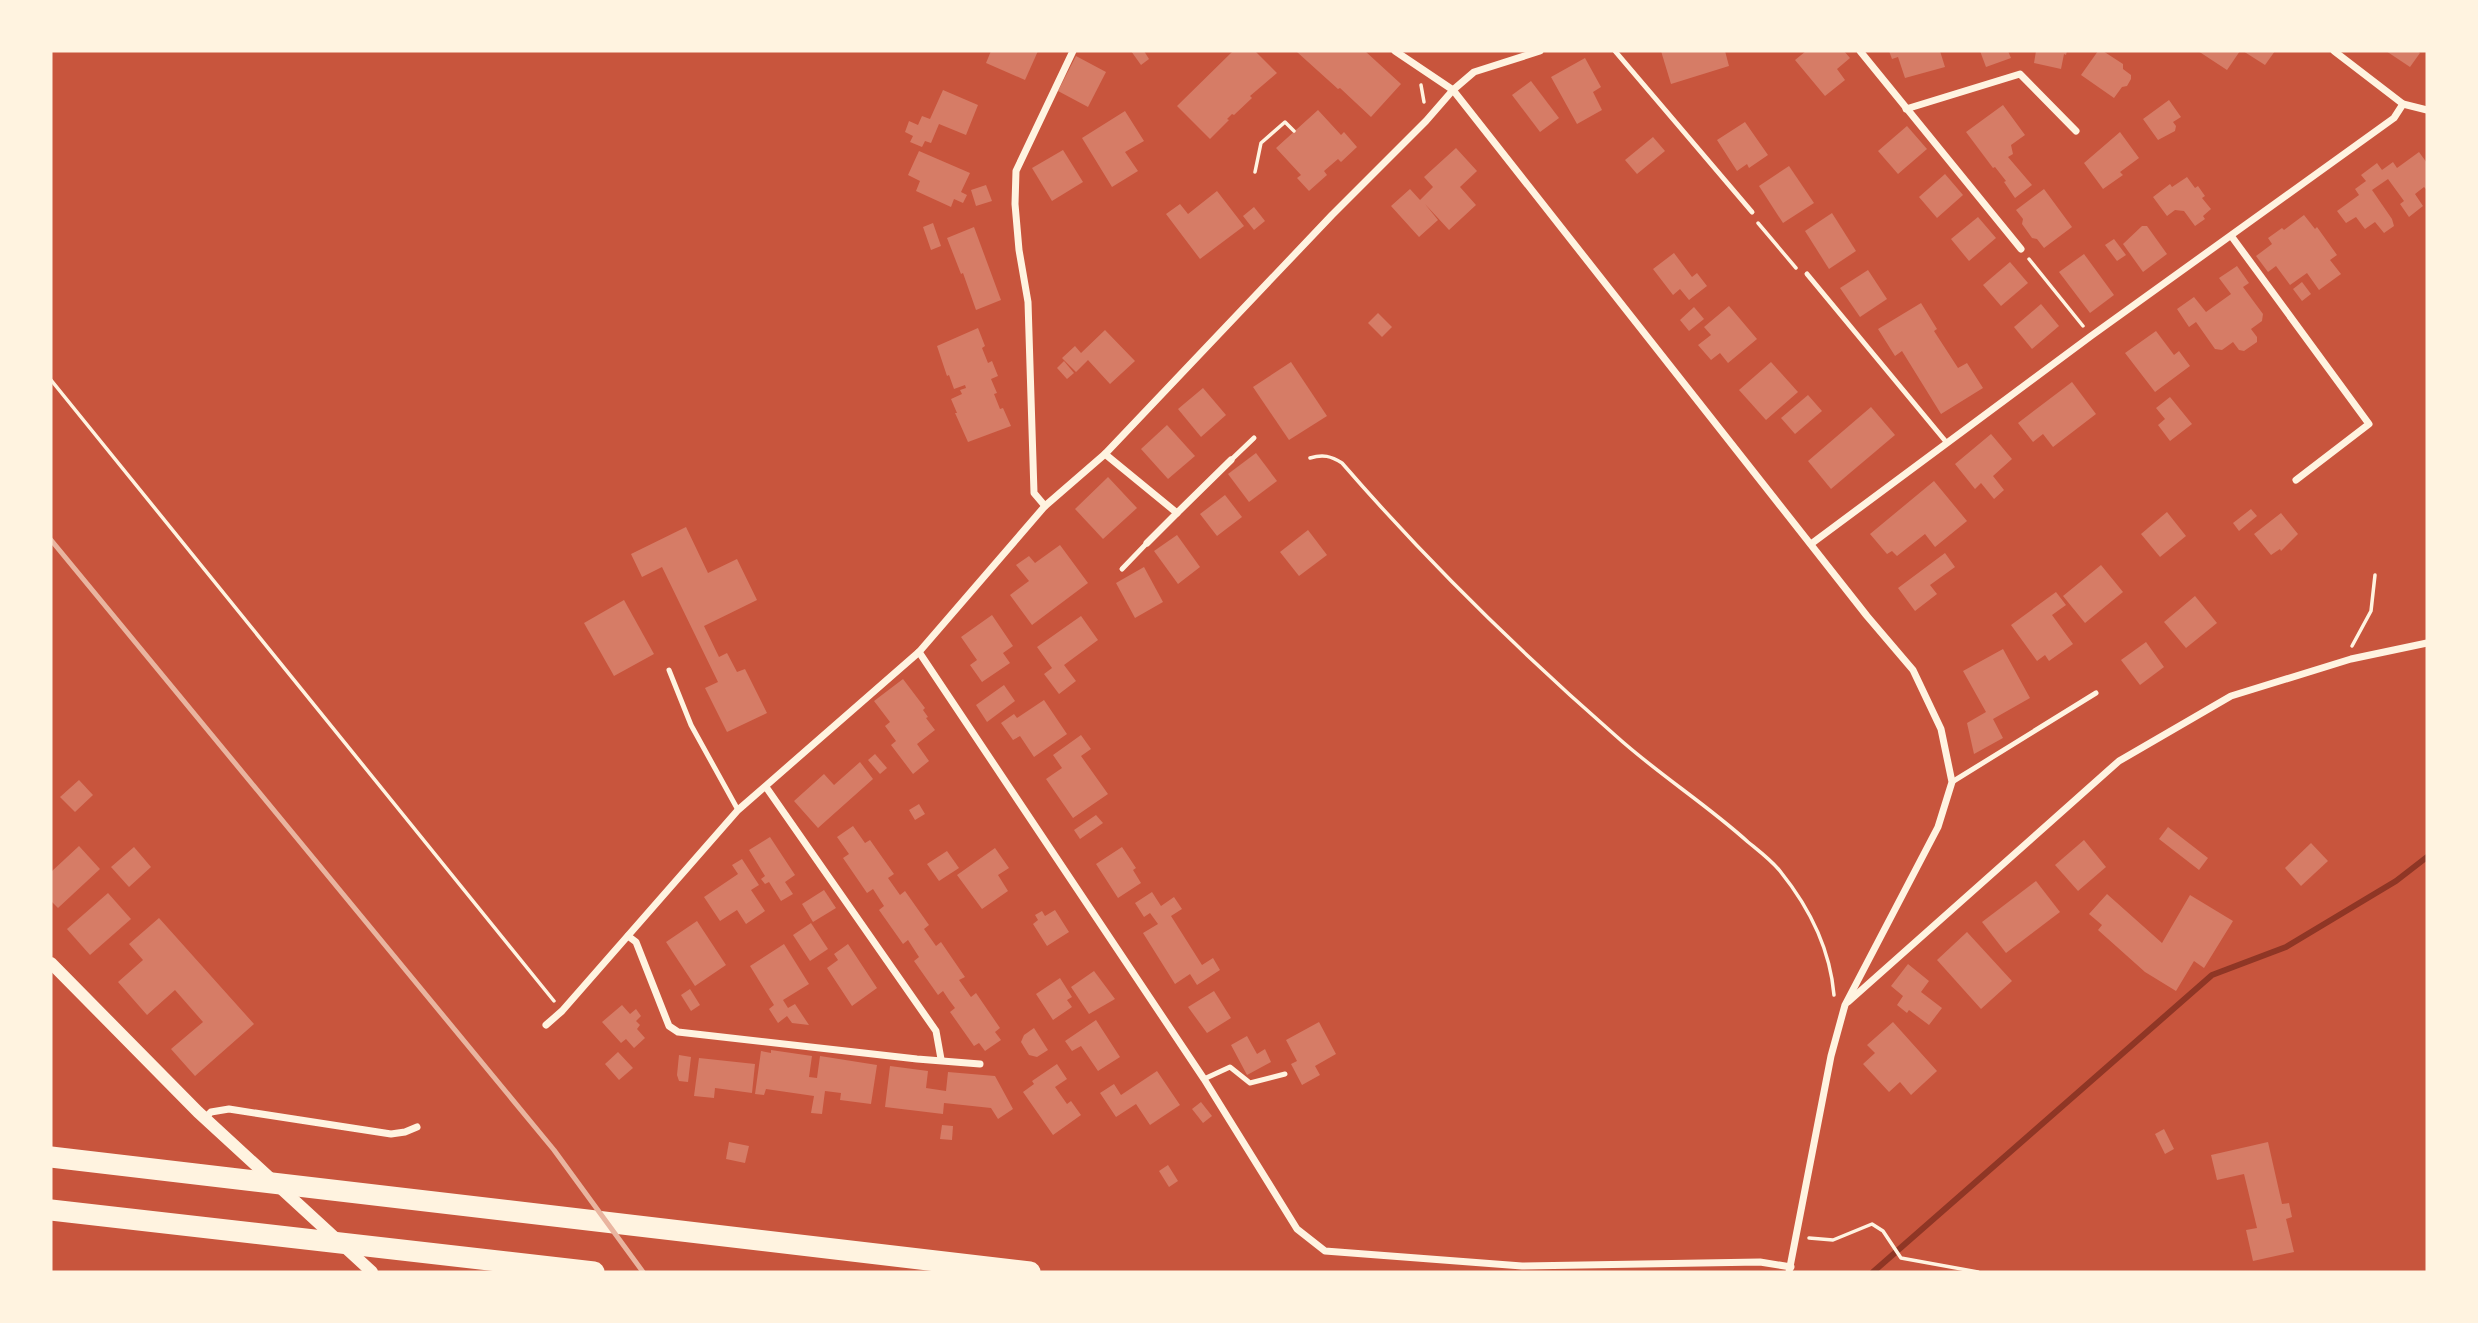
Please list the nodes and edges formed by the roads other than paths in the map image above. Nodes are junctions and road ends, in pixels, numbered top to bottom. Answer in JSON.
{"nodes":[{"id":1,"x":1073,"y":51,"type":"edge"},
{"id":2,"x":1395,"y":51,"type":"edge"},
{"id":3,"x":1540,"y":51,"type":"edge"},
{"id":4,"x":1615,"y":51,"type":"edge"},
{"id":5,"x":1860,"y":51,"type":"edge"},
{"id":6,"x":2334,"y":51,"type":"edge"},
{"id":7,"x":1453,"y":90,"type":"junction"},
{"id":8,"x":2403,"y":104,"type":"junction"},
{"id":9,"x":1906,"y":109,"type":"junction"},
{"id":10,"x":2427,"y":110,"type":"edge"},
{"id":11,"x":2076,"y":131,"type":"dead end"},
{"id":12,"x":1752,"y":212,"type":"road end"},
{"id":13,"x":2232,"y":237,"type":"junction"},
{"id":14,"x":2021,"y":249,"type":"road end"},
{"id":15,"x":1807,"y":274,"type":"road end"},
{"id":16,"x":1254,"y":439,"type":"dead end"},
{"id":17,"x":1947,"y":443,"type":"junction"},
{"id":18,"x":1105,"y":454,"type":"junction"},
{"id":19,"x":1231,"y":460,"type":"joint"},
{"id":20,"x":2297,"y":480,"type":"dead end"},
{"id":21,"x":1045,"y":506,"type":"junction"},
{"id":22,"x":1177,"y":513,"type":"junction"},
{"id":23,"x":1147,"y":543,"type":"joint"},
{"id":24,"x":1811,"y":544,"type":"junction"},
{"id":25,"x":1122,"y":569,"type":"dead end"},
{"id":26,"x":2427,"y":643,"type":"edge"},
{"id":27,"x":919,"y":652,"type":"junction"},
{"id":28,"x":669,"y":670,"type":"dead end"},
{"id":29,"x":2096,"y":693,"type":"dead end"},
{"id":30,"x":1952,"y":782,"type":"junction"},
{"id":31,"x":766,"y":788,"type":"junction"},
{"id":32,"x":738,"y":810,"type":"junction"},
{"id":33,"x":628,"y":936,"type":"junction"},
{"id":34,"x":51,"y":963,"type":"edge"},
{"id":35,"x":1845,"y":1005,"type":"junction"},
{"id":36,"x":546,"y":1025,"type":"dead end"},
{"id":37,"x":941,"y":1059,"type":"junction"},
{"id":38,"x":980,"y":1063,"type":"dead end"},
{"id":39,"x":1285,"y":1074,"type":"dead end"},
{"id":40,"x":1204,"y":1079,"type":"junction"},
{"id":41,"x":205,"y":1118,"type":"junction"},
{"id":42,"x":417,"y":1127,"type":"dead end"},
{"id":43,"x":51,"y":1157,"type":"edge"},
{"id":44,"x":51,"y":1210,"type":"edge"},
{"id":45,"x":1790,"y":1270,"type":"edge"},
{"id":46,"x":372,"y":1272,"type":"edge"},
{"id":47,"x":594,"y":1272,"type":"edge"},
{"id":48,"x":1030,"y":1272,"type":"edge"}],
"edges":[{"from":1,"to":21,"type":"street"},
{"from":2,"to":7,"type":"street"},
{"from":3,"to":7,"type":"street"},
{"from":4,"to":12,"type":"lane"},
{"from":5,"to":9,"type":"street"},
{"from":6,"to":8,"type":"street"},
{"from":7,"to":18,"type":"street"},
{"from":7,"to":24,"type":"street"},
{"from":8,"to":10,"type":"street"},
{"from":8,"to":13,"type":"street"},
{"from":9,"to":11,"type":"street"},
{"from":9,"to":14,"type":"street"},
{"from":13,"to":17,"type":"street"},
{"from":13,"to":20,"type":"street"},
{"from":15,"to":17,"type":"lane"},
{"from":16,"to":19,"type":"lane"},
{"from":17,"to":24,"type":"street"},
{"from":18,"to":21,"type":"street"},
{"from":18,"to":22,"type":"street"},
{"from":19,"to":22,"type":"street"},
{"from":21,"to":27,"type":"street"},
{"from":22,"to":23,"type":"street"},
{"from":23,"to":25,"type":"lane"},
{"from":24,"to":30,"type":"street"},
{"from":26,"to":35,"type":"street"},
{"from":27,"to":31,"type":"street"},
{"from":27,"to":40,"type":"street"},
{"from":28,"to":32,"type":"lane"},
{"from":29,"to":30,"type":"lane"},
{"from":30,"to":35,"type":"street"},
{"from":31,"to":32,"type":"street"},
{"from":31,"to":37,"type":"street"},
{"from":32,"to":33,"type":"street"},
{"from":33,"to":36,"type":"street"},
{"from":33,"to":37,"type":"street"},
{"from":34,"to":41,"type":"street"},
{"from":35,"to":45,"type":"street"},
{"from":37,"to":38,"type":"street"},
{"from":39,"to":40,"type":"lane"},
{"from":40,"to":45,"type":"street"},
{"from":41,"to":42,"type":"street"},
{"from":41,"to":46,"type":"street"},
{"from":43,"to":48,"type":"highway"},
{"from":44,"to":47,"type":"highway"}]}
